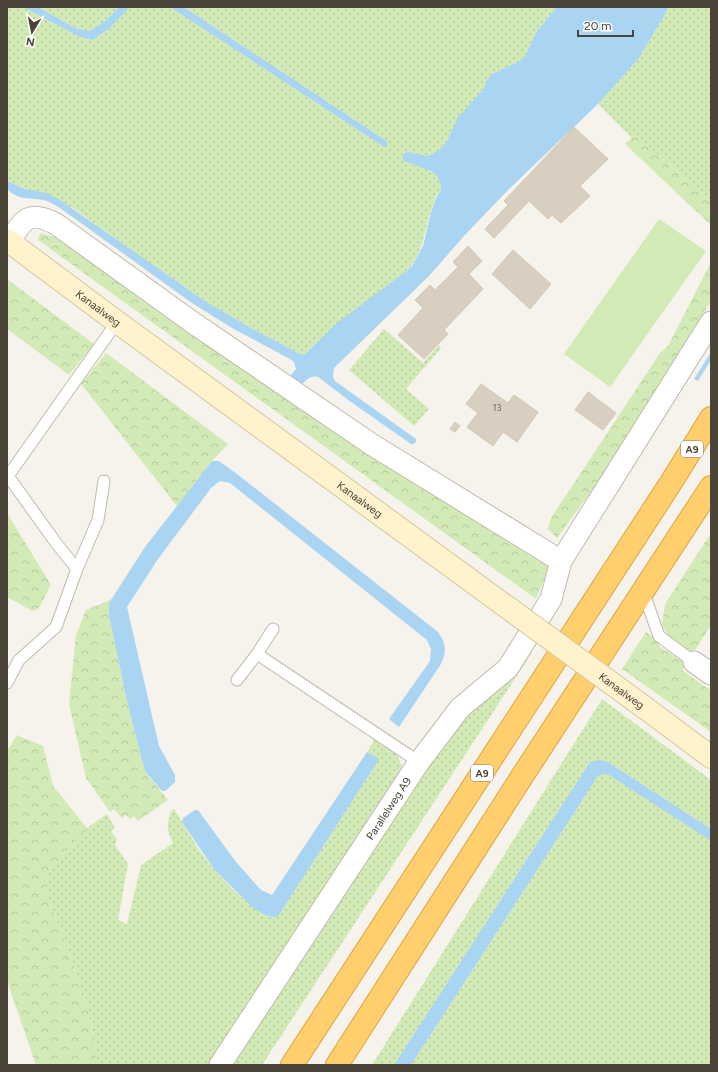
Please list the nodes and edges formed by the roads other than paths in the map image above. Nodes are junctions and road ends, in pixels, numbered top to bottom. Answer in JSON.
{"nodes":[{"id":1,"x":8,"y":241,"type":"edge"},
{"id":2,"x":117,"y":322,"type":"junction"},
{"id":3,"x":711,"y":322,"type":"edge"},
{"id":4,"x":711,"y":418,"type":"edge"},
{"id":5,"x":8,"y":476,"type":"edge"},
{"id":6,"x":104,"y":481,"type":"dead end"},
{"id":7,"x":711,"y":487,"type":"edge"},
{"id":8,"x":561,"y":560,"type":"junction"},
{"id":9,"x":77,"y":569,"type":"junction"},
{"id":10,"x":643,"y":591,"type":"junction"},
{"id":11,"x":273,"y":628,"type":"dead end"},
{"id":12,"x":256,"y":654,"type":"junction"},
{"id":13,"x":694,"y":662,"type":"joint"},
{"id":14,"x":711,"y":674,"type":"edge"},
{"id":15,"x":237,"y":680,"type":"dead end"},
{"id":16,"x":7,"y":683,"type":"edge"},
{"id":17,"x":711,"y":757,"type":"edge"},
{"id":18,"x":418,"y":762,"type":"junction"},
{"id":19,"x":220,"y":1065,"type":"edge"},
{"id":20,"x":292,"y":1065,"type":"edge"},
{"id":21,"x":337,"y":1065,"type":"edge"}],
"edges":[{"from":1,"to":2,"type":"street","name":"Kanaalweg"},
{"from":1,"to":8,"type":"street","name":"Kanaalweg"},
{"from":2,"to":5,"type":"lane"},
{"from":2,"to":17,"type":"street","name":"Kanaalweg","bridge":true},
{"from":3,"to":8,"type":"street","name":"Parallelweg A9"},
{"from":4,"to":20,"type":"highway","number":"A9"},
{"from":5,"to":9,"type":"lane"},
{"from":6,"to":9,"type":"lane"},
{"from":7,"to":10,"type":"highway"},
{"from":8,"to":18,"type":"street","name":"Parallelweg A9"},
{"from":9,"to":16,"type":"lane"},
{"from":10,"to":13,"type":"lane"},
{"from":10,"to":21,"type":"highway"},
{"from":11,"to":12,"type":"lane"},
{"from":12,"to":15,"type":"lane"},
{"from":12,"to":18,"type":"lane"},
{"from":13,"to":14,"type":"street"},
{"from":18,"to":19,"type":"street","name":"Parallelweg A9"}]}
